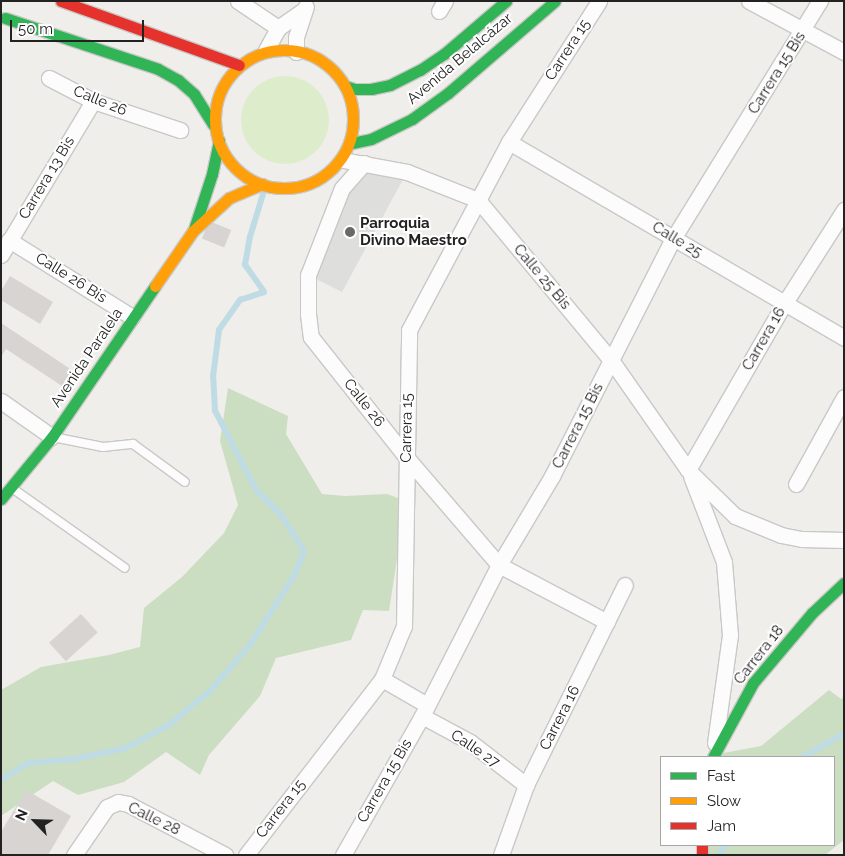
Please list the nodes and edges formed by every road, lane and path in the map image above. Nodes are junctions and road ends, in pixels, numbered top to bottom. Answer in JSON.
{"nodes":[{"id":1,"x":61,"y":1,"type":"edge"},
{"id":2,"x":238,"y":1,"type":"edge"},
{"id":3,"x":506,"y":1,"type":"edge"},
{"id":4,"x":555,"y":1,"type":"edge"},
{"id":5,"x":599,"y":1,"type":"edge"},
{"id":6,"x":749,"y":1,"type":"edge"},
{"id":7,"x":820,"y":1,"type":"edge"},
{"id":8,"x":307,"y":6,"type":"edge"},
{"id":9,"x":6,"y":18,"type":"dead end"},
{"id":10,"x":278,"y":28,"type":"junction"},
{"id":11,"x":804,"y":30,"type":"junction"},
{"id":12,"x":266,"y":50,"type":"junction"},
{"id":13,"x":296,"y":52,"type":"junction"},
{"id":14,"x":844,"y":52,"type":"edge"},
{"id":15,"x":239,"y":65,"type":"junction"},
{"id":16,"x":50,"y":78,"type":"dead end"},
{"id":17,"x":345,"y":86,"type":"junction"},
{"id":18,"x":93,"y":101,"type":"junction"},
{"id":19,"x":213,"y":125,"type":"junction"},
{"id":20,"x":180,"y":130,"type":"dead end"},
{"id":21,"x":219,"y":141,"type":"junction"},
{"id":22,"x":352,"y":142,"type":"junction"},
{"id":23,"x":509,"y":142,"type":"junction"},
{"id":24,"x":343,"y":160,"type":"junction"},
{"id":25,"x":364,"y":163,"type":"junction"},
{"id":26,"x":262,"y":184,"type":"junction"},
{"id":27,"x":478,"y":200,"type":"junction"},
{"id":28,"x":844,"y":210,"type":"edge"},
{"id":29,"x":193,"y":231,"type":"junction"},
{"id":30,"x":674,"y":237,"type":"junction"},
{"id":31,"x":9,"y":240,"type":"junction"},
{"id":32,"x":1,"y":254,"type":"edge"},
{"id":33,"x":784,"y":304,"type":"junction"},
{"id":34,"x":132,"y":317,"type":"junction"},
{"id":35,"x":844,"y":338,"type":"edge"},
{"id":36,"x":611,"y":360,"type":"junction"},
{"id":37,"x":844,"y":397,"type":"edge"},
{"id":38,"x":1,"y":401,"type":"edge"},
{"id":39,"x":52,"y":437,"type":"junction"},
{"id":40,"x":407,"y":458,"type":"junction"},
{"id":41,"x":688,"y":470,"type":"junction"},
{"id":42,"x":185,"y":482,"type":"dead end"},
{"id":43,"x":796,"y":484,"type":"dead end"},
{"id":44,"x":10,"y":486,"type":"junction"},
{"id":45,"x":1,"y":498,"type":"edge"},
{"id":46,"x":844,"y":540,"type":"edge"},
{"id":47,"x":499,"y":565,"type":"junction"},
{"id":48,"x":125,"y":568,"type":"dead end"},
{"id":49,"x":844,"y":583,"type":"edge"},
{"id":50,"x":625,"y":585,"type":"dead end"},
{"id":51,"x":607,"y":622,"type":"junction"},
{"id":52,"x":382,"y":679,"type":"junction"},
{"id":53,"x":424,"y":711,"type":"junction"},
{"id":54,"x":713,"y":756,"type":"edge"},
{"id":55,"x":526,"y":785,"type":"junction"},
{"id":56,"x":248,"y":854,"type":"edge"},
{"id":57,"x":74,"y":855,"type":"edge"},
{"id":58,"x":225,"y":855,"type":"edge"},
{"id":59,"x":343,"y":855,"type":"edge"},
{"id":60,"x":501,"y":855,"type":"edge"}],
"edges":[{"from":1,"to":15,"type":"main road"},
{"from":2,"to":10,"type":"street"},
{"from":3,"to":17,"type":"main road","name":"Avenida Belalcázar"},
{"from":4,"to":22,"type":"main road","name":"Avenida Belalcázar"},
{"from":5,"to":23,"type":"street","name":"Carrera 15"},
{"from":6,"to":11,"type":"street"},
{"from":7,"to":11,"type":"street","name":"Carrera 15 Bis"},
{"from":8,"to":10,"type":"street"},
{"from":8,"to":13,"type":"street"},
{"from":9,"to":19,"type":"main road"},
{"from":10,"to":12,"type":"street"},
{"from":11,"to":14,"type":"street"},
{"from":11,"to":30,"type":"street","name":"Carrera 15 Bis"},
{"from":12,"to":13,"type":"main road"},
{"from":12,"to":15,"type":"main road"},
{"from":13,"to":17,"type":"main road"},
{"from":15,"to":19,"type":"main road"},
{"from":16,"to":18,"type":"street","name":"Calle 26"},
{"from":17,"to":22,"type":"main road"},
{"from":18,"to":20,"type":"street","name":"Calle 26"},
{"from":18,"to":31,"type":"street","name":"Carrera 13 Bis"},
{"from":19,"to":21,"type":"main road"},
{"from":21,"to":26,"type":"main road"},
{"from":21,"to":29,"type":"main road","name":"Avenida Paralela"},
{"from":22,"to":24,"type":"main road"},
{"from":23,"to":27,"type":"street","name":"Carrera 15"},
{"from":23,"to":30,"type":"street","name":"Calle 25"},
{"from":24,"to":25,"type":"street","name":"Calle 25 Bis"},
{"from":24,"to":26,"type":"main road"},
{"from":25,"to":27,"type":"street","name":"Calle 25 Bis"},
{"from":25,"to":40,"type":"street","name":"Calle 26"},
{"from":26,"to":29,"type":"main road","name":"Avenida Paralela"},
{"from":27,"to":36,"type":"street","name":"Calle 25 Bis"},
{"from":27,"to":40,"type":"street","name":"Carrera 15"},
{"from":28,"to":33,"type":"street","name":"Carrera 16"},
{"from":29,"to":34,"type":"main road","name":"Avenida Paralela"},
{"from":30,"to":33,"type":"street","name":"Calle 25"},
{"from":30,"to":36,"type":"street","name":"Carrera 15 Bis"},
{"from":31,"to":32,"type":"street","name":"Carrera 13 Bis"},
{"from":31,"to":34,"type":"street","name":"Calle 26 Bis"},
{"from":33,"to":35,"type":"street","name":"Calle 25"},
{"from":33,"to":41,"type":"street","name":"Carrera 16"},
{"from":34,"to":39,"type":"main road","name":"Avenida Paralela"},
{"from":36,"to":41,"type":"street","name":"Calle 25 Bis"},
{"from":36,"to":47,"type":"street","name":"Carrera 15 Bis"},
{"from":37,"to":43,"type":"street"},
{"from":38,"to":39,"type":"street"},
{"from":39,"to":42,"type":"lane"},
{"from":39,"to":44,"type":"main road","name":"Avenida Paralela"},
{"from":40,"to":47,"type":"street","name":"Calle 26"},
{"from":40,"to":52,"type":"street","name":"Carrera 15"},
{"from":41,"to":46,"type":"street","name":"Calle 25 Bis"},
{"from":41,"to":54,"type":"street","name":"Calle 25 Bis"},
{"from":44,"to":45,"type":"main road","name":"Avenida Paralela"},
{"from":44,"to":48,"type":"lane"},
{"from":47,"to":51,"type":"street","name":"Calle 26"},
{"from":47,"to":53,"type":"street","name":"Carrera 15 Bis"},
{"from":49,"to":54,"type":"main road","name":"Carrera 18"},
{"from":50,"to":51,"type":"street","name":"Carrera 16"},
{"from":51,"to":55,"type":"street","name":"Carrera 16"},
{"from":52,"to":53,"type":"street","name":"Calle 27"},
{"from":52,"to":56,"type":"street","name":"Carrera 15"},
{"from":53,"to":55,"type":"street","name":"Calle 27"},
{"from":53,"to":59,"type":"street","name":"Carrera 15 Bis"},
{"from":55,"to":60,"type":"street","name":"Carrera 16"},
{"from":57,"to":58,"type":"street","name":"Calle 28"}]}
